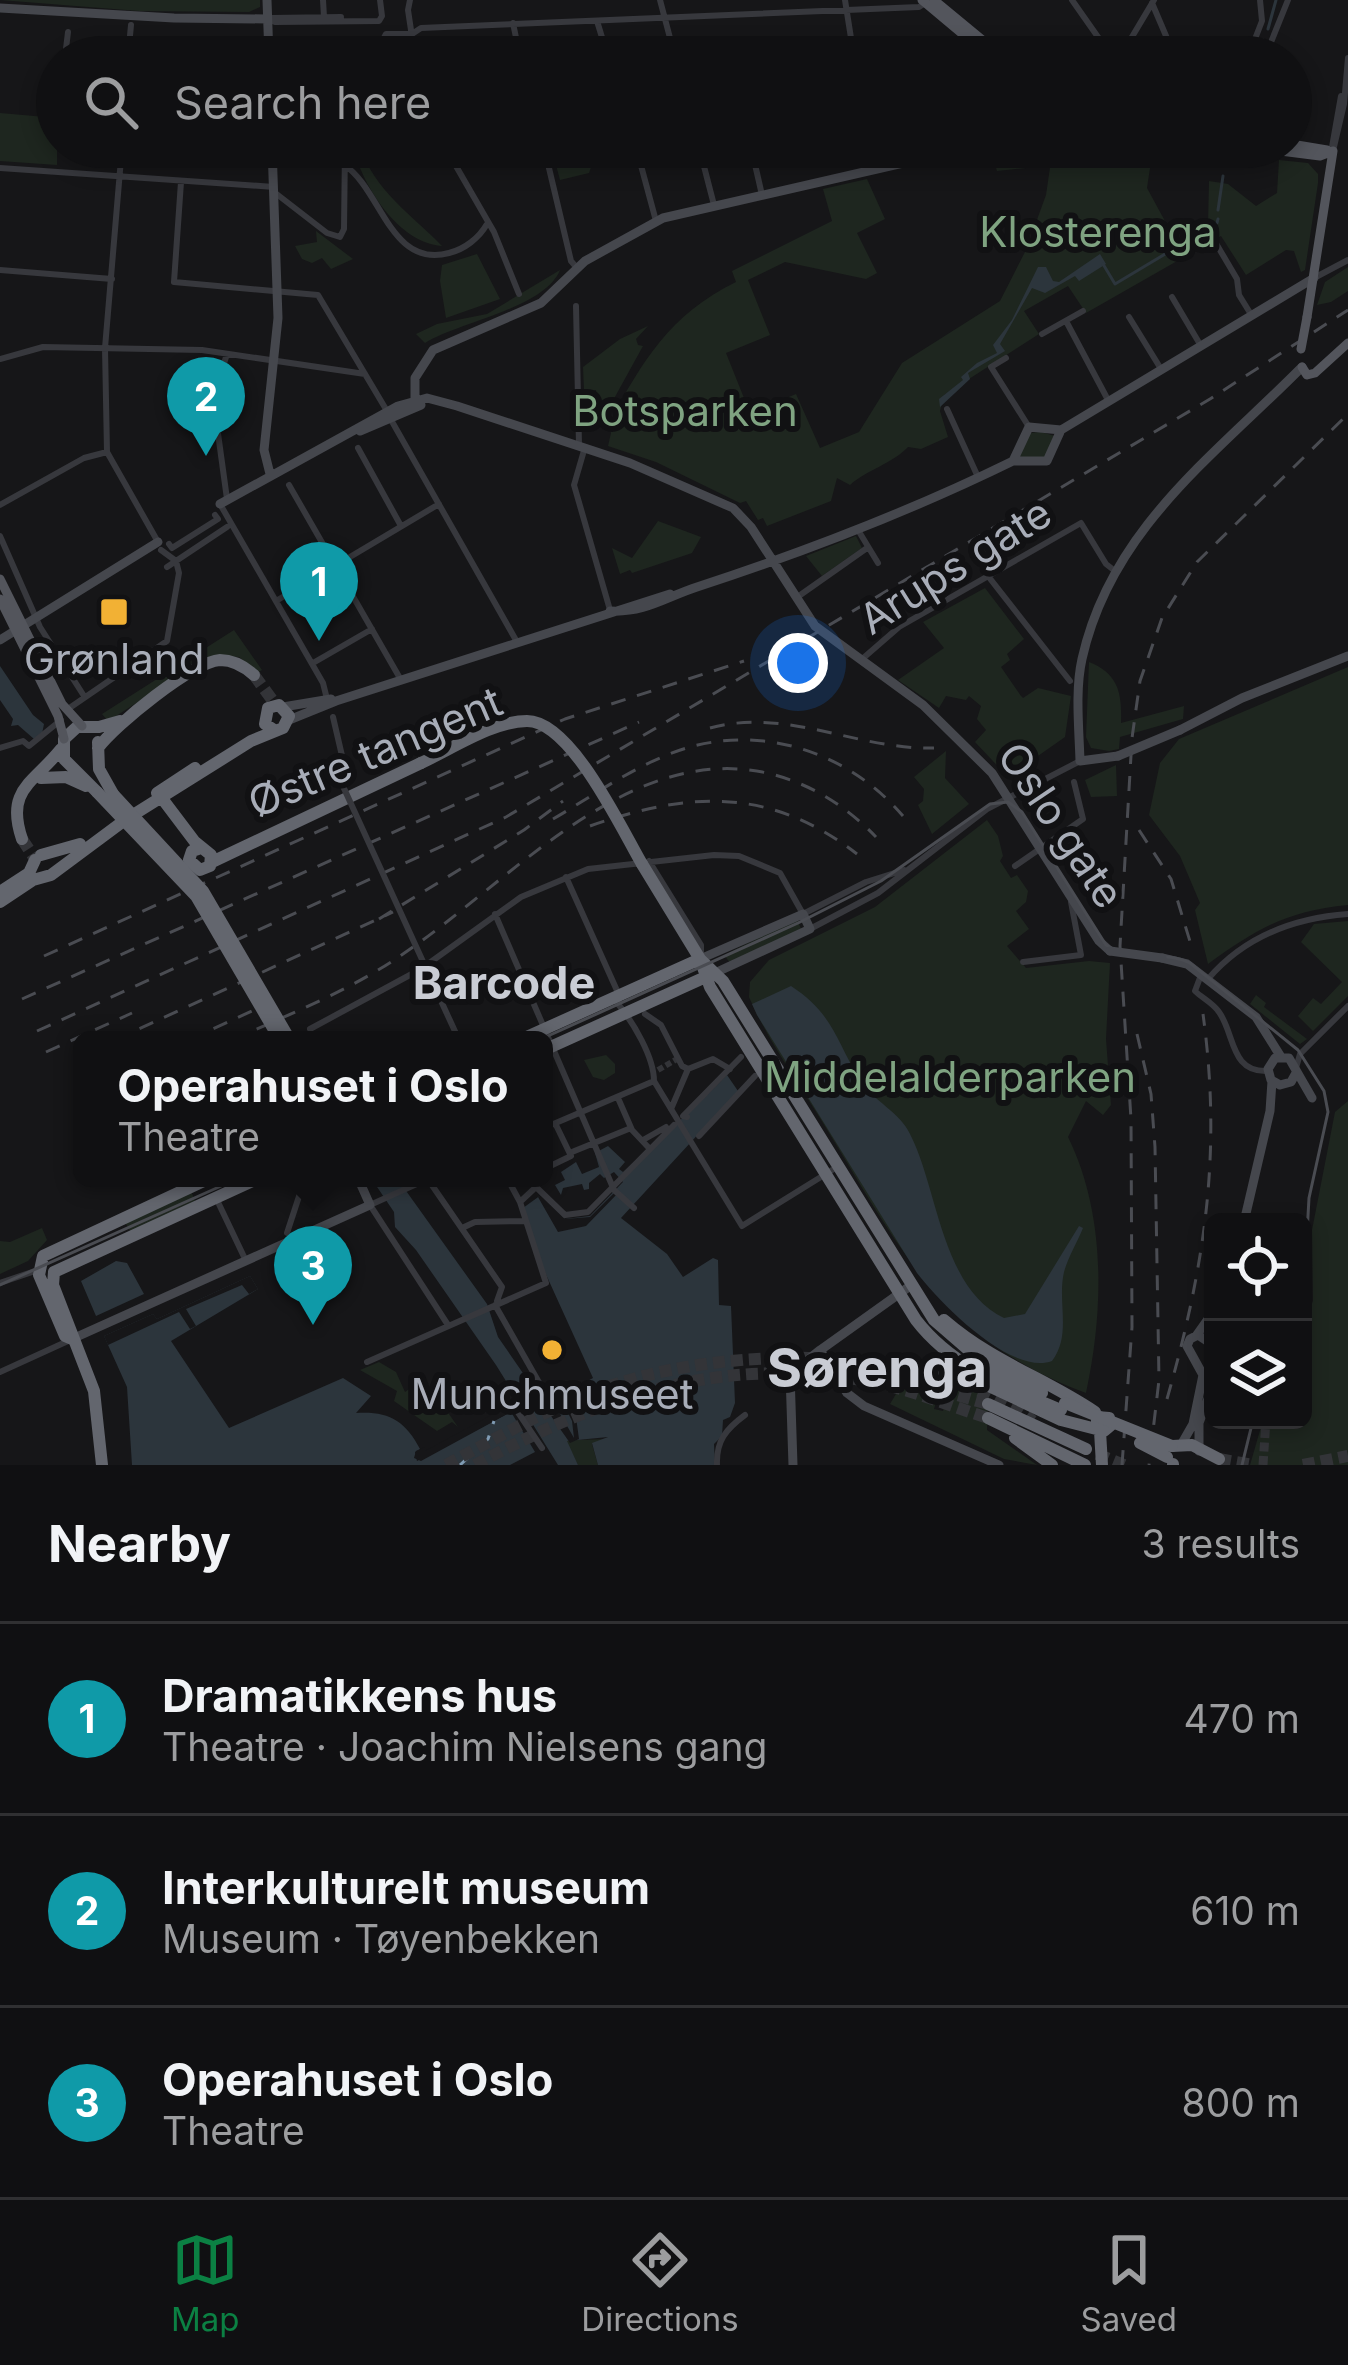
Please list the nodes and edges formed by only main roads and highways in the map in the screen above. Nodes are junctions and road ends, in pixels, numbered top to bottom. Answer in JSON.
{"nodes":[{"id":1,"x":928,"y":1,"type":"edge"},
{"id":2,"x":967,"y":36,"type":"edge"},
{"id":3,"x":976,"y":36,"type":"edge"},
{"id":4,"x":1312,"y":147,"type":"edge"},
{"id":5,"x":1338,"y":150,"type":"junction"},
{"id":6,"x":1312,"y":155,"type":"edge"},
{"id":7,"x":1348,"y":343,"type":"edge"},
{"id":8,"x":0,"y":579,"type":"edge"},
{"id":9,"x":0,"y":598,"type":"edge"},
{"id":10,"x":250,"y":677,"type":"dead end"},
{"id":11,"x":122,"y":720,"type":"junction"},
{"id":12,"x":267,"y":724,"type":"junction"},
{"id":13,"x":85,"y":727,"type":"junction"},
{"id":14,"x":63,"y":744,"type":"junction"},
{"id":15,"x":97,"y":752,"type":"junction"},
{"id":16,"x":72,"y":768,"type":"junction"},
{"id":17,"x":34,"y":781,"type":"junction"},
{"id":18,"x":97,"y":792,"type":"junction"},
{"id":19,"x":164,"y":797,"type":"junction"},
{"id":20,"x":21,"y":830,"type":"dead end"},
{"id":21,"x":94,"y":844,"type":"junction"},
{"id":22,"x":202,"y":854,"type":"junction"},
{"id":23,"x":43,"y":862,"type":"junction"},
{"id":24,"x":0,"y":892,"type":"edge"},
{"id":25,"x":0,"y":902,"type":"edge"},
{"id":26,"x":700,"y":959,"type":"junction"},
{"id":27,"x":711,"y":975,"type":"junction"},
{"id":28,"x":275,"y":1031,"type":"edge"},
{"id":29,"x":285,"y":1031,"type":"edge"},
{"id":30,"x":540,"y":1031,"type":"edge"},
{"id":31,"x":553,"y":1046,"type":"edge"},
{"id":32,"x":191,"y":1187,"type":"edge"},
{"id":33,"x":239,"y":1187,"type":"edge"},
{"id":34,"x":904,"y":1290,"type":"junction"},
{"id":35,"x":921,"y":1302,"type":"junction"},
{"id":36,"x":72,"y":1339,"type":"junction"},
{"id":37,"x":944,"y":1350,"type":"junction"},
{"id":38,"x":1063,"y":1407,"type":"junction"},
{"id":39,"x":988,"y":1415,"type":"junction"},
{"id":40,"x":1101,"y":1426,"type":"junction"},
{"id":41,"x":1086,"y":1449,"type":"dead end"},
{"id":42,"x":1174,"y":1456,"type":"edge"},
{"id":43,"x":1199,"y":1458,"type":"edge"},
{"id":44,"x":1103,"y":1459,"type":"edge"},
{"id":45,"x":1220,"y":1459,"type":"dead end"},
{"id":46,"x":102,"y":1465,"type":"edge"},
{"id":47,"x":1052,"y":1465,"type":"edge"},
{"id":48,"x":1084,"y":1465,"type":"edge"}],
"edges":[{"from":1,"to":2,"type":"main road"},
{"from":1,"to":3,"type":"main road"},
{"from":4,"to":5,"type":"main road"},
{"from":5,"to":6,"type":"main road"},
{"from":5,"to":7,"type":"main road","bridge":true},
{"from":8,"to":13,"type":"main road","bridge":true},
{"from":9,"to":14,"type":"main road","bridge":true},
{"from":10,"to":11,"type":"highway"},
{"from":11,"to":13,"type":"highway"},
{"from":11,"to":15,"type":"highway"},
{"from":12,"to":12,"type":"highway"},
{"from":12,"to":19,"type":"highway"},
{"from":12,"to":19,"type":"highway"},
{"from":13,"to":14,"type":"highway","bridge":true},
{"from":13,"to":15,"type":"highway"},
{"from":14,"to":16,"type":"highway"},
{"from":14,"to":17,"type":"highway"},
{"from":15,"to":16,"type":"highway"},
{"from":15,"to":29,"type":"highway","bridge":true},
{"from":16,"to":17,"type":"highway"},
{"from":16,"to":18,"type":"highway"},
{"from":17,"to":18,"type":"highway"},
{"from":17,"to":20,"type":"highway"},
{"from":18,"to":28,"type":"highway","bridge":true},
{"from":19,"to":21,"type":"highway"},
{"from":19,"to":22,"type":"highway","name":"Østre tangent"},
{"from":19,"to":23,"type":"highway"},
{"from":21,"to":22,"type":"highway"},
{"from":21,"to":23,"type":"highway"},
{"from":22,"to":26,"type":"highway","name":"Østre tangent","bridge":true},
{"from":23,"to":24,"type":"highway"},
{"from":23,"to":25,"type":"highway"},
{"from":26,"to":27,"type":"highway","name":"Østre tangent"},
{"from":26,"to":30,"type":"highway"},
{"from":27,"to":31,"type":"highway"},
{"from":27,"to":34,"type":"highway","name":"Østre tangent"},
{"from":32,"to":36,"type":"highway"},
{"from":33,"to":36,"type":"highway"},
{"from":34,"to":35,"type":"highway"},
{"from":34,"to":37,"type":"highway"},
{"from":35,"to":38,"type":"highway"},
{"from":35,"to":40,"type":"highway"},
{"from":36,"to":46,"type":"highway"},
{"from":37,"to":38,"type":"highway"},
{"from":37,"to":40,"type":"highway"},
{"from":38,"to":42,"type":"highway","bridge":true},
{"from":39,"to":41,"type":"highway"},
{"from":39,"to":47,"type":"highway"},
{"from":39,"to":48,"type":"highway"},
{"from":40,"to":44,"type":"highway"},
{"from":42,"to":43,"type":"highway"},
{"from":43,"to":45,"type":"highway"}]}
